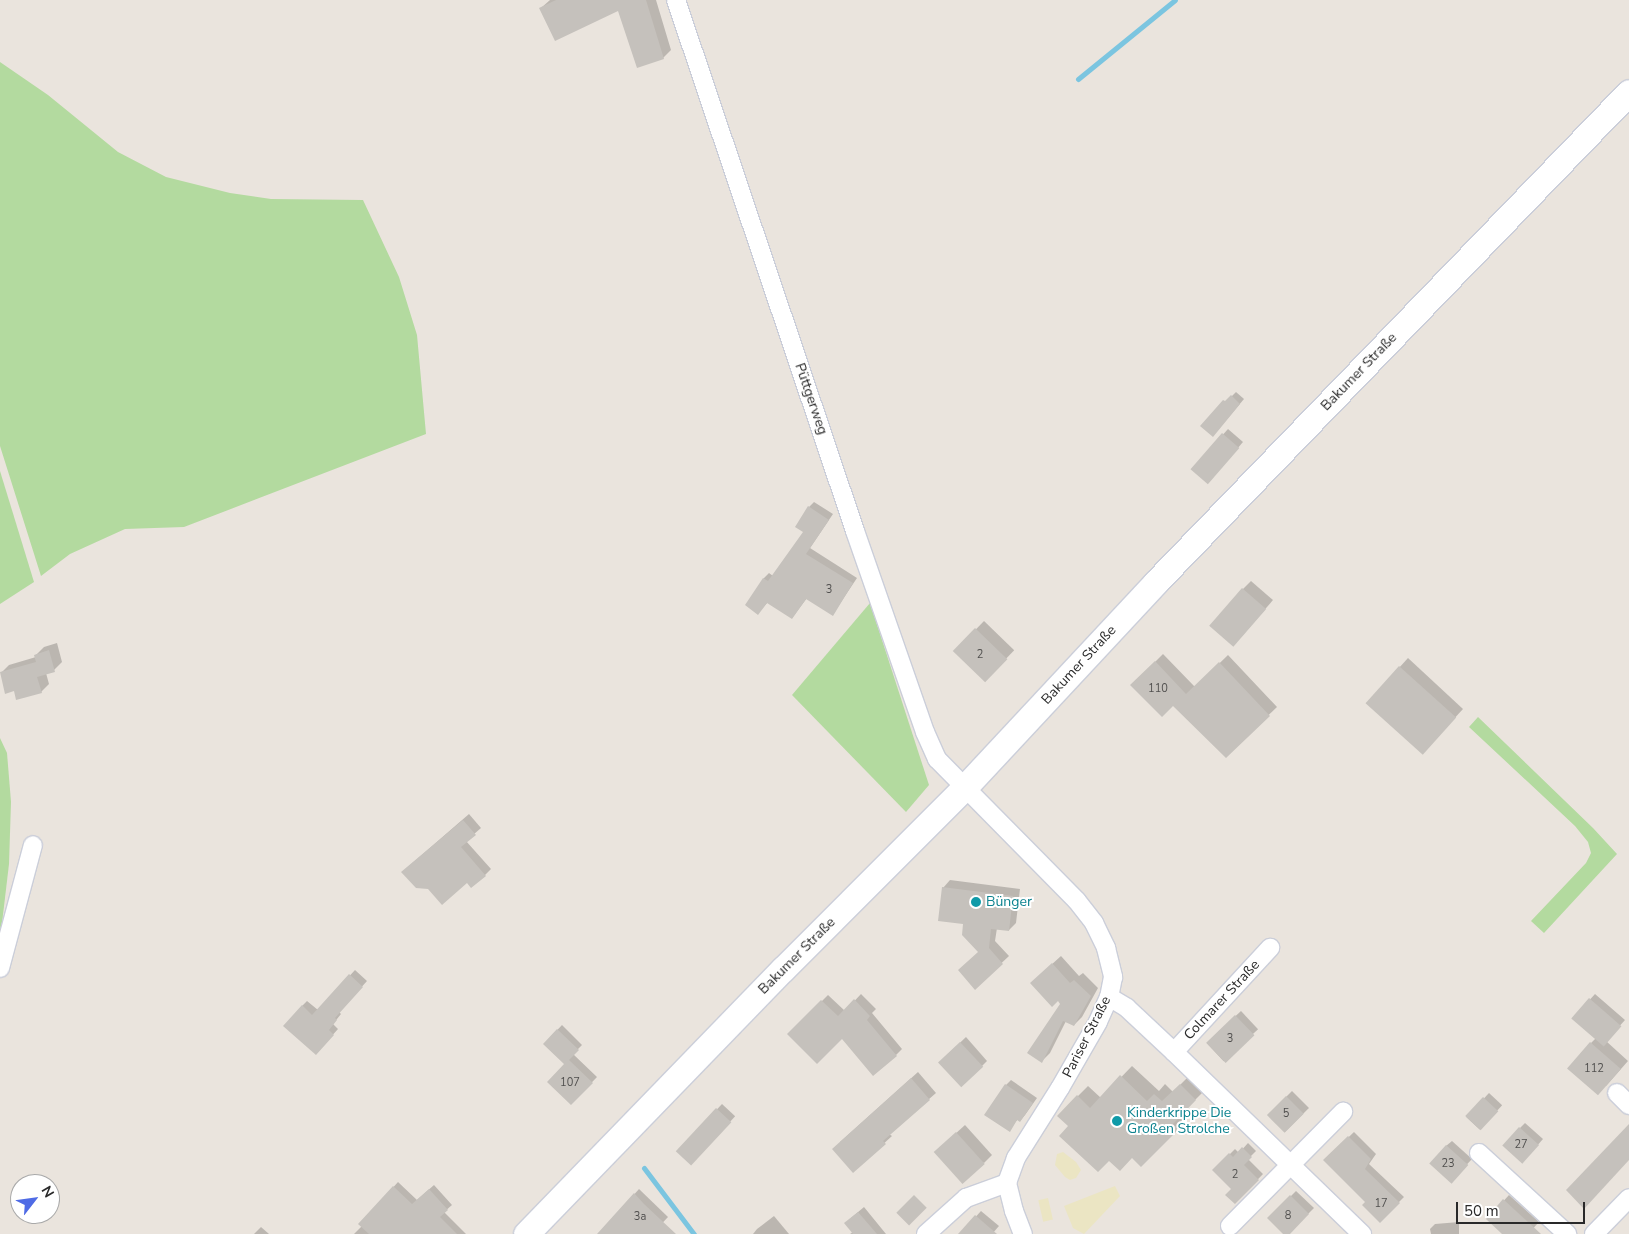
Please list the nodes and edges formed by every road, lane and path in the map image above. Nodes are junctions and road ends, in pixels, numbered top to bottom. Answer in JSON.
{"nodes":[{"id":1,"x":676,"y":0,"type":"edge"},
{"id":2,"x":1629,"y":92,"type":"edge"},
{"id":3,"x":965,"y":787,"type":"junction"},
{"id":4,"x":33,"y":845,"type":"dead end"},
{"id":5,"x":1270,"y":948,"type":"dead end"},
{"id":6,"x":0,"y":968,"type":"edge"},
{"id":7,"x":1109,"y":998,"type":"junction"},
{"id":8,"x":1174,"y":1052,"type":"junction"},
{"id":9,"x":1343,"y":1112,"type":"dead end"},
{"id":10,"x":1479,"y":1153,"type":"dead end"},
{"id":11,"x":1291,"y":1165,"type":"junction"},
{"id":12,"x":1007,"y":1182,"type":"junction"},
{"id":13,"x":1629,"y":1198,"type":"edge"},
{"id":14,"x":1230,"y":1226,"type":"dead end"},
{"id":15,"x":1599,"y":1232,"type":"edge"},
{"id":16,"x":526,"y":1234,"type":"edge"},
{"id":17,"x":926,"y":1234,"type":"edge"},
{"id":18,"x":1023,"y":1234,"type":"edge"},
{"id":19,"x":1362,"y":1234,"type":"edge"},
{"id":20,"x":1567,"y":1234,"type":"edge"}],
"edges":[{"from":1,"to":3,"type":"street","name":"Püttgerweg"},
{"from":2,"to":3,"type":"main road","name":"Bakumer Straße"},
{"from":3,"to":7,"type":"street","name":"Pariser Straße"},
{"from":3,"to":16,"type":"main road","name":"Bakumer Straße"},
{"from":4,"to":6,"type":"street"},
{"from":5,"to":8,"type":"street","name":"Colmarer Straße"},
{"from":7,"to":8,"type":"street"},
{"from":7,"to":12,"type":"street","name":"Pariser Straße"},
{"from":8,"to":11,"type":"street"},
{"from":9,"to":11,"type":"street"},
{"from":10,"to":20,"type":"street"},
{"from":11,"to":14,"type":"street"},
{"from":11,"to":19,"type":"street"},
{"from":12,"to":17,"type":"street"},
{"from":12,"to":18,"type":"street"},
{"from":13,"to":15,"type":"street"}]}
